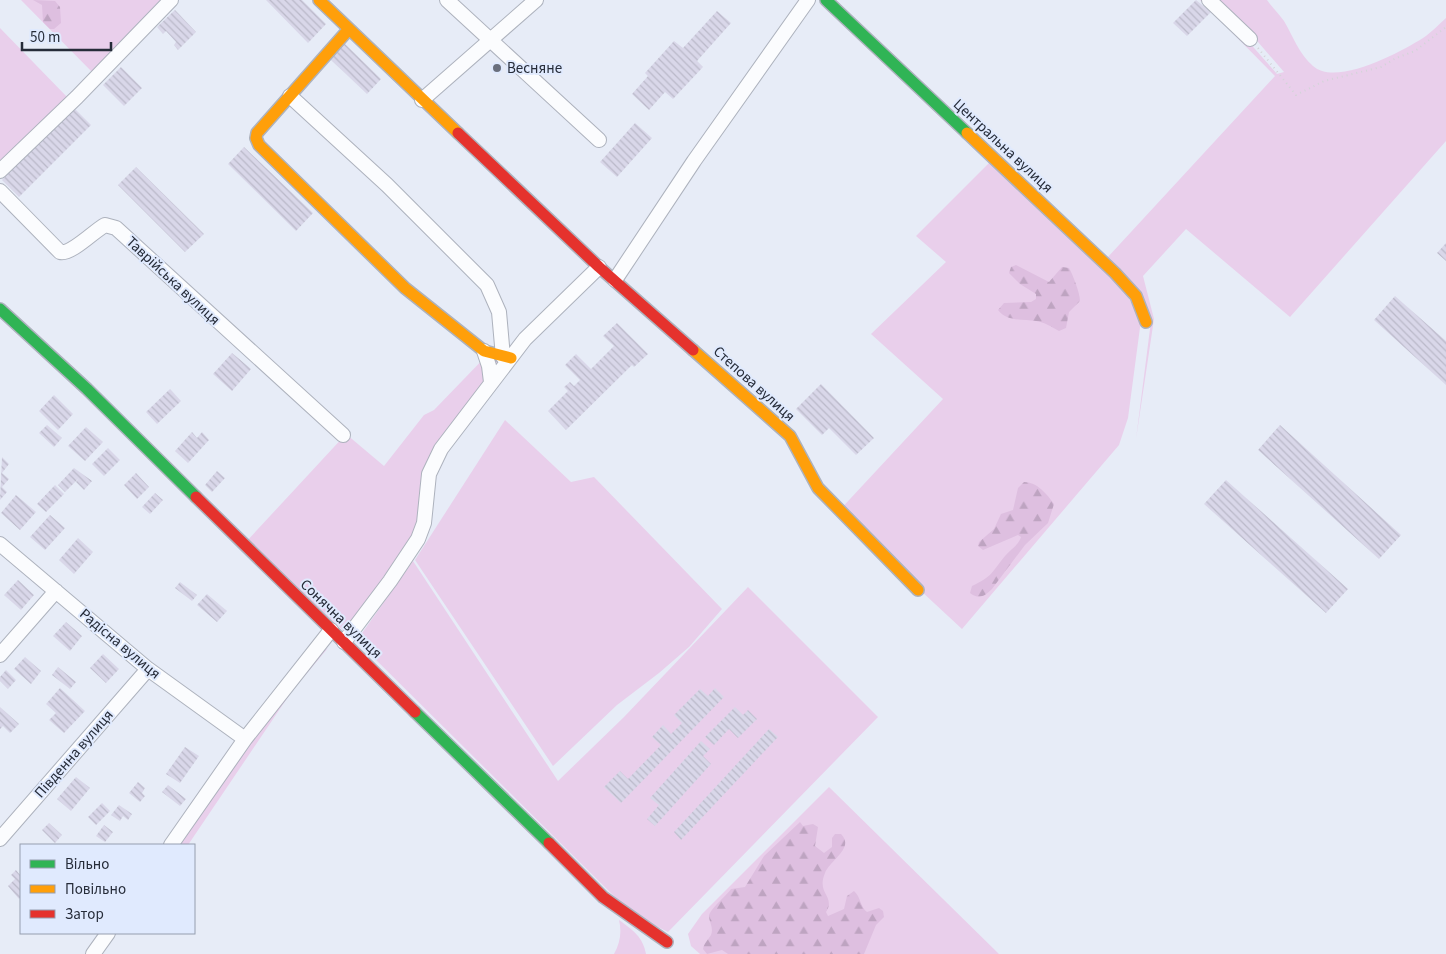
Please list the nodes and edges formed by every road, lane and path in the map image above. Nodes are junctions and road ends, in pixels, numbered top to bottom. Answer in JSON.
{"nodes":[{"id":1,"x":171,"y":0,"type":"edge"},
{"id":2,"x":319,"y":0,"type":"edge"},
{"id":3,"x":447,"y":0,"type":"edge"},
{"id":4,"x":536,"y":0,"type":"edge"},
{"id":5,"x":808,"y":0,"type":"edge"},
{"id":6,"x":826,"y":0,"type":"edge"},
{"id":7,"x":1209,"y":0,"type":"edge"},
{"id":8,"x":1446,"y":27,"type":"edge"},
{"id":9,"x":349,"y":29,"type":"junction"},
{"id":10,"x":1250,"y":39,"type":"joint"},
{"id":11,"x":488,"y":40,"type":"junction"},
{"id":12,"x":290,"y":96,"type":"junction"},
{"id":13,"x":422,"y":100,"type":"junction"},
{"id":14,"x":599,"y":140,"type":"dead end"},
{"id":15,"x":0,"y":171,"type":"edge"},
{"id":16,"x":0,"y":191,"type":"edge"},
{"id":17,"x":599,"y":267,"type":"junction"},
{"id":18,"x":615,"y":280,"type":"junction"},
{"id":19,"x":0,"y":309,"type":"edge"},
{"id":20,"x":1146,"y":322,"type":"dead end"},
{"id":21,"x":484,"y":351,"type":"junction"},
{"id":22,"x":507,"y":357,"type":"junction"},
{"id":23,"x":491,"y":382,"type":"junction"},
{"id":24,"x":343,"y":435,"type":"dead end"},
{"id":25,"x":0,"y":544,"type":"edge"},
{"id":26,"x":918,"y":590,"type":"dead end"},
{"id":27,"x":56,"y":591,"type":"junction"},
{"id":28,"x":331,"y":630,"type":"junction"},
{"id":29,"x":344,"y":642,"type":"junction"},
{"id":30,"x":0,"y":655,"type":"edge"},
{"id":31,"x":148,"y":669,"type":"junction"},
{"id":32,"x":245,"y":739,"type":"junction"},
{"id":33,"x":0,"y":839,"type":"edge"},
{"id":34,"x":172,"y":844,"type":"edge"},
{"id":35,"x":107,"y":934,"type":"edge"},
{"id":36,"x":667,"y":942,"type":"dead end"},
{"id":37,"x":93,"y":954,"type":"edge"}],
"edges":[{"from":1,"to":15,"type":"street"},
{"from":2,"to":9,"type":"street","name":"Степова вулиця"},
{"from":3,"to":11,"type":"street"},
{"from":4,"to":11,"type":"street"},
{"from":5,"to":18,"type":"street"},
{"from":6,"to":20,"type":"street","name":"Центральна вулиця"},
{"from":7,"to":10,"type":"street"},
{"from":8,"to":10,"type":"path"},
{"from":9,"to":12,"type":"street"},
{"from":9,"to":13,"type":"street","name":"Степова вулиця"},
{"from":11,"to":13,"type":"street"},
{"from":11,"to":14,"type":"street"},
{"from":12,"to":21,"type":"street"},
{"from":12,"to":22,"type":"street"},
{"from":13,"to":17,"type":"street","name":"Степова вулиця"},
{"from":16,"to":24,"type":"street","name":"Таврійська вулиця"},
{"from":17,"to":18,"type":"street","name":"Степова вулиця"},
{"from":17,"to":22,"type":"street"},
{"from":18,"to":26,"type":"street","name":"Степова вулиця"},
{"from":19,"to":28,"type":"street","name":"Сонячна вулиця"},
{"from":21,"to":22,"type":"street"},
{"from":21,"to":23,"type":"street"},
{"from":22,"to":23,"type":"street"},
{"from":23,"to":29,"type":"street"},
{"from":25,"to":27,"type":"street","name":"Радісна вулиця"},
{"from":27,"to":30,"type":"street"},
{"from":27,"to":31,"type":"street","name":"Радісна вулиця"},
{"from":28,"to":29,"type":"street","name":"Сонячна вулиця"},
{"from":28,"to":32,"type":"street"},
{"from":29,"to":36,"type":"street","name":"Сонячна вулиця"},
{"from":31,"to":32,"type":"street","name":"Радісна вулиця"},
{"from":31,"to":33,"type":"street","name":"Південна вулиця"},
{"from":32,"to":34,"type":"street"},
{"from":35,"to":37,"type":"street"}]}
